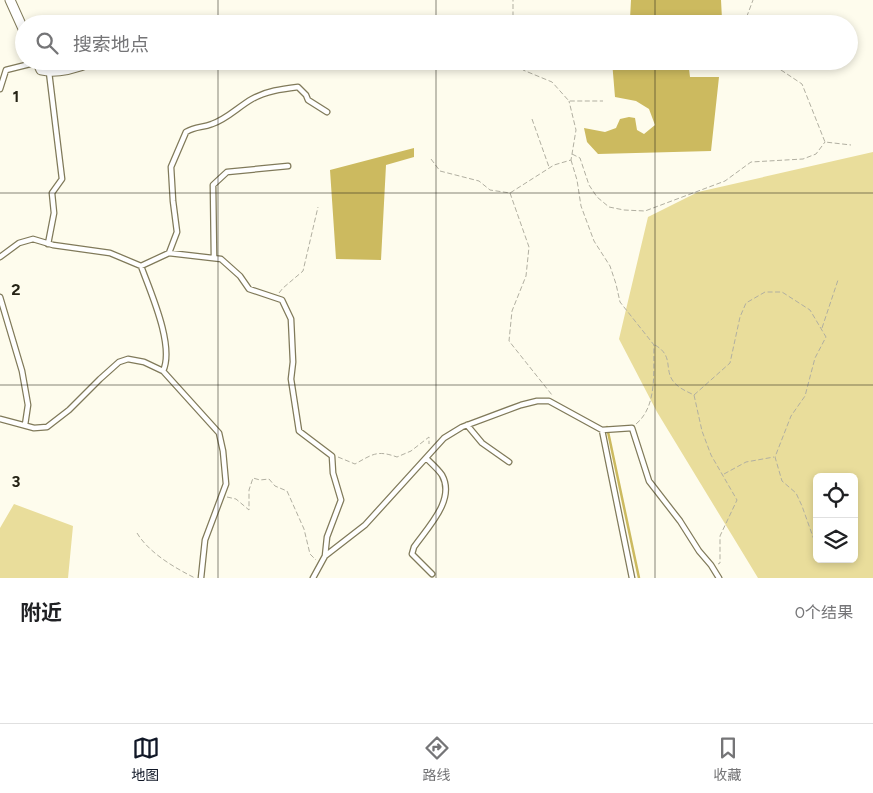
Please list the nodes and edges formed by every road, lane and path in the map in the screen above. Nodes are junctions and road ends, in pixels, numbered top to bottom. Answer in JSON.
{"nodes":[{"id":1,"x":10,"y":0,"type":"edge"},
{"id":2,"x":513,"y":0,"type":"edge"},
{"id":3,"x":752,"y":0,"type":"edge"},
{"id":4,"x":17,"y":15,"type":"edge"},
{"id":5,"x":513,"y":15,"type":"edge"},
{"id":6,"x":747,"y":15,"type":"edge"},
{"id":7,"x":15,"y":68,"type":"edge"},
{"id":8,"x":42,"y":70,"type":"edge"},
{"id":9,"x":60,"y":70,"type":"edge"},
{"id":10,"x":524,"y":70,"type":"edge"},
{"id":11,"x":781,"y":70,"type":"edge"},
{"id":12,"x":49,"y":72,"type":"junction"},
{"id":13,"x":0,"y":89,"type":"edge"},
{"id":14,"x":568,"y":101,"type":"junction"},
{"id":15,"x":604,"y":101,"type":"dead end"},
{"id":16,"x":327,"y":112,"type":"dead end"},
{"id":17,"x":532,"y":119,"type":"dead end"},
{"id":18,"x":825,"y":142,"type":"junction"},
{"id":19,"x":851,"y":145,"type":"dead end"},
{"id":20,"x":572,"y":154,"type":"junction"},
{"id":21,"x":431,"y":159,"type":"dead end"},
{"id":22,"x":571,"y":160,"type":"junction"},
{"id":23,"x":288,"y":166,"type":"dead end"},
{"id":24,"x":549,"y":168,"type":"junction"},
{"id":25,"x":510,"y":193,"type":"junction"},
{"id":26,"x":318,"y":206,"type":"dead end"},
{"id":27,"x":48,"y":244,"type":"junction"},
{"id":28,"x":169,"y":252,"type":"junction"},
{"id":29,"x":0,"y":257,"type":"edge"},
{"id":30,"x":214,"y":258,"type":"junction"},
{"id":31,"x":141,"y":266,"type":"junction"},
{"id":32,"x":838,"y":280,"type":"dead end"},
{"id":33,"x":0,"y":297,"type":"edge"},
{"id":34,"x":276,"y":298,"type":"junction"},
{"id":35,"x":822,"y":329,"type":"junction"},
{"id":36,"x":654,"y":345,"type":"junction"},
{"id":37,"x":163,"y":371,"type":"junction"},
{"id":38,"x":694,"y":395,"type":"junction"},
{"id":39,"x":561,"y":406,"type":"junction"},
{"id":40,"x":0,"y":419,"type":"edge"},
{"id":41,"x":25,"y":425,"type":"junction"},
{"id":42,"x":467,"y":425,"type":"junction"},
{"id":43,"x":632,"y":428,"type":"junction"},
{"id":44,"x":602,"y":430,"type":"junction"},
{"id":45,"x":430,"y":454,"type":"junction"},
{"id":46,"x":332,"y":456,"type":"junction"},
{"id":47,"x":775,"y":457,"type":"junction"},
{"id":48,"x":426,"y":458,"type":"junction"},
{"id":49,"x":509,"y":462,"type":"dead end"},
{"id":50,"x":723,"y":474,"type":"junction"},
{"id":51,"x":222,"y":495,"type":"junction"},
{"id":52,"x":137,"y":533,"type":"dead end"},
{"id":53,"x":813,"y":537,"type":"edge"},
{"id":54,"x":326,"y":556,"type":"junction"},
{"id":55,"x":322,"y":562,"type":"junction"},
{"id":56,"x":711,"y":565,"type":"junction"},
{"id":57,"x":432,"y":574,"type":"dead end"},
{"id":58,"x":196,"y":578,"type":"edge"},
{"id":59,"x":201,"y":578,"type":"edge"},
{"id":60,"x":313,"y":578,"type":"edge"},
{"id":61,"x":632,"y":578,"type":"edge"},
{"id":62,"x":719,"y":578,"type":"edge"}],
"edges":[{"from":1,"to":4,"type":"street"},
{"from":2,"to":5,"type":"path"},
{"from":3,"to":6,"type":"path"},
{"from":7,"to":13,"type":"lane"},
{"from":8,"to":12,"type":"street"},
{"from":9,"to":12,"type":"street"},
{"from":10,"to":14,"type":"path"},
{"from":11,"to":18,"type":"path"},
{"from":12,"to":27,"type":"lane"},
{"from":14,"to":15,"type":"path"},
{"from":14,"to":20,"type":"path"},
{"from":16,"to":28,"type":"lane"},
{"from":17,"to":24,"type":"path"},
{"from":18,"to":19,"type":"path"},
{"from":18,"to":20,"type":"path"},
{"from":20,"to":22,"type":"path"},
{"from":21,"to":25,"type":"path"},
{"from":22,"to":24,"type":"path"},
{"from":22,"to":36,"type":"path"},
{"from":23,"to":30,"type":"lane"},
{"from":24,"to":25,"type":"path"},
{"from":25,"to":39,"type":"path"},
{"from":26,"to":34,"type":"path"},
{"from":27,"to":29,"type":"lane"},
{"from":27,"to":31,"type":"lane"},
{"from":28,"to":30,"type":"lane"},
{"from":28,"to":31,"type":"lane"},
{"from":30,"to":34,"type":"lane"},
{"from":31,"to":37,"type":"lane"},
{"from":32,"to":35,"type":"path"},
{"from":33,"to":41,"type":"lane"},
{"from":34,"to":46,"type":"lane"},
{"from":35,"to":38,"type":"path"},
{"from":35,"to":47,"type":"path"},
{"from":36,"to":38,"type":"path"},
{"from":36,"to":43,"type":"path"},
{"from":37,"to":41,"type":"lane"},
{"from":37,"to":51,"type":"lane"},
{"from":38,"to":50,"type":"path"},
{"from":39,"to":42,"type":"lane"},
{"from":39,"to":44,"type":"lane"},
{"from":40,"to":41,"type":"lane"},
{"from":42,"to":45,"type":"lane"},
{"from":42,"to":49,"type":"lane"},
{"from":43,"to":44,"type":"lane"},
{"from":43,"to":56,"type":"lane"},
{"from":44,"to":61,"type":"lane"},
{"from":45,"to":46,"type":"path"},
{"from":45,"to":48,"type":"lane"},
{"from":46,"to":54,"type":"lane"},
{"from":47,"to":50,"type":"path"},
{"from":47,"to":53,"type":"path"},
{"from":48,"to":54,"type":"lane"},
{"from":48,"to":57,"type":"lane"},
{"from":50,"to":56,"type":"path"},
{"from":51,"to":55,"type":"path"},
{"from":51,"to":59,"type":"lane"},
{"from":52,"to":58,"type":"path"},
{"from":54,"to":55,"type":"lane"},
{"from":55,"to":60,"type":"lane"},
{"from":56,"to":62,"type":"lane"}]}
